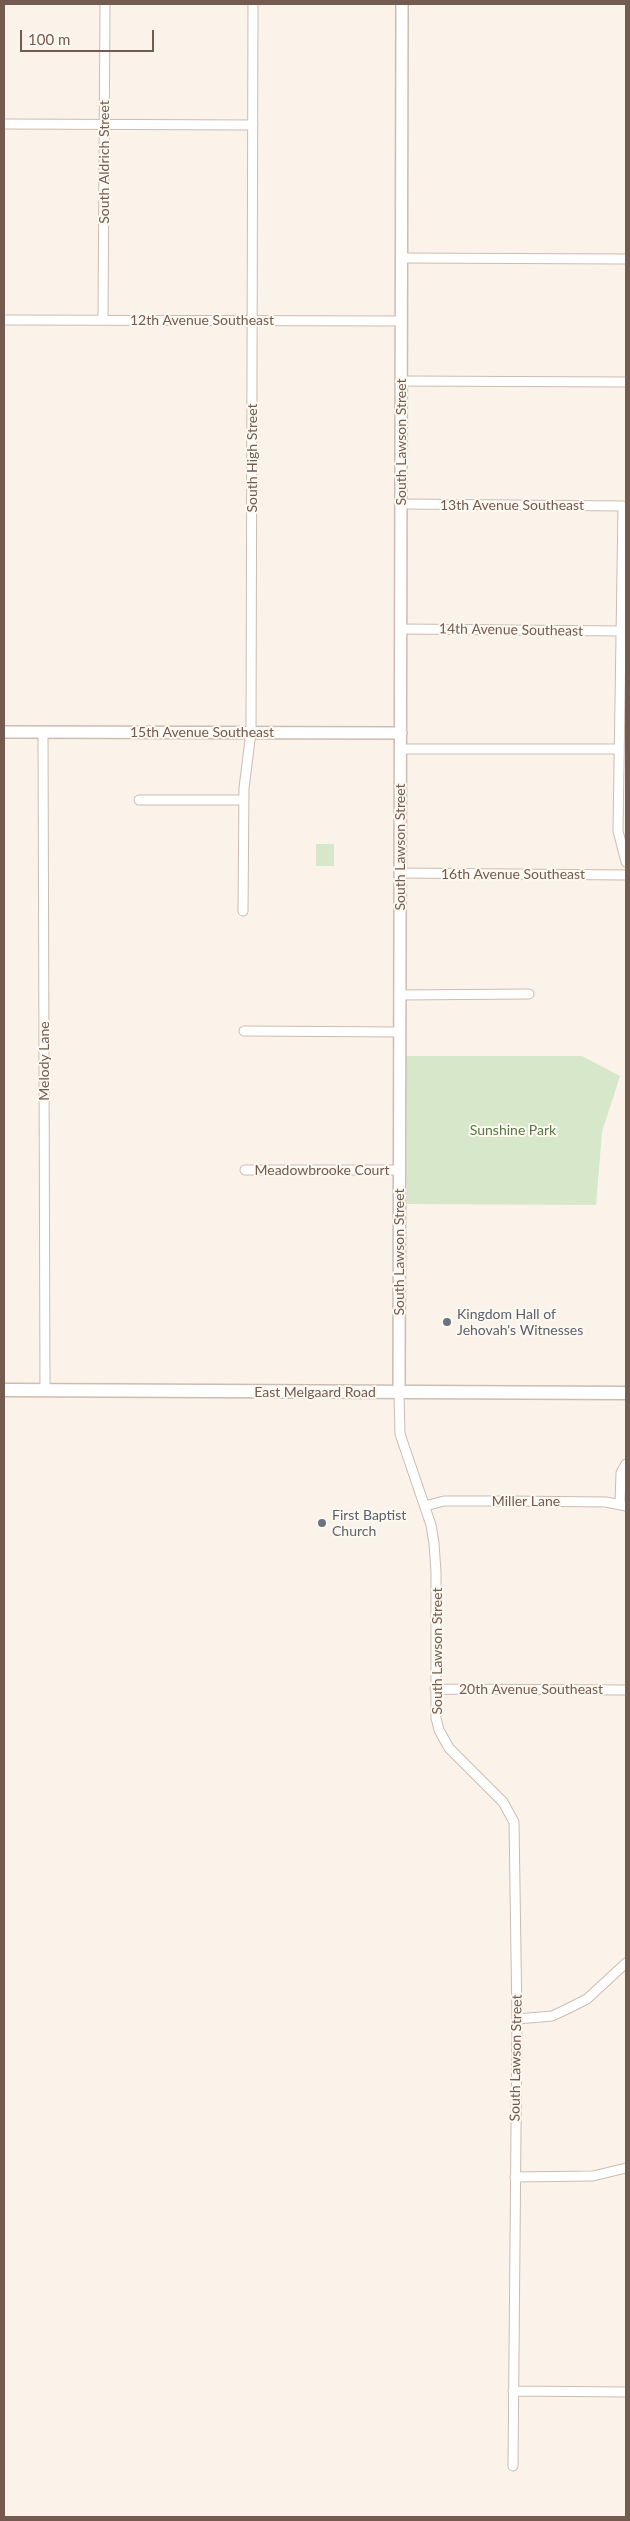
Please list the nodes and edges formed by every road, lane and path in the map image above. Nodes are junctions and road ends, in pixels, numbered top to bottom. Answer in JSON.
{"nodes":[{"id":1,"x":104,"y":4,"type":"edge"},
{"id":2,"x":253,"y":4,"type":"edge"},
{"id":3,"x":402,"y":4,"type":"edge"},
{"id":4,"x":4,"y":124,"type":"edge"},
{"id":5,"x":104,"y":124,"type":"junction"},
{"id":6,"x":253,"y":125,"type":"junction"},
{"id":7,"x":401,"y":258,"type":"junction"},
{"id":8,"x":626,"y":259,"type":"edge"},
{"id":9,"x":4,"y":320,"type":"edge"},
{"id":10,"x":103,"y":320,"type":"junction"},
{"id":11,"x":252,"y":320,"type":"junction"},
{"id":12,"x":401,"y":321,"type":"junction"},
{"id":13,"x":401,"y":381,"type":"junction"},
{"id":14,"x":626,"y":382,"type":"edge"},
{"id":15,"x":402,"y":504,"type":"junction"},
{"id":16,"x":401,"y":629,"type":"junction"},
{"id":17,"x":621,"y":631,"type":"junction"},
{"id":18,"x":4,"y":732,"type":"edge"},
{"id":19,"x":43,"y":732,"type":"junction"},
{"id":20,"x":251,"y":732,"type":"junction"},
{"id":21,"x":400,"y":733,"type":"junction"},
{"id":22,"x":618,"y":749,"type":"junction"},
{"id":23,"x":400,"y":750,"type":"junction"},
{"id":24,"x":139,"y":800,"type":"dead end"},
{"id":25,"x":244,"y":800,"type":"junction"},
{"id":26,"x":626,"y":862,"type":"edge"},
{"id":27,"x":400,"y":874,"type":"junction"},
{"id":28,"x":626,"y":875,"type":"edge"},
{"id":29,"x":243,"y":911,"type":"dead end"},
{"id":30,"x":529,"y":994,"type":"dead end"},
{"id":31,"x":400,"y":995,"type":"junction"},
{"id":32,"x":244,"y":1031,"type":"dead end"},
{"id":33,"x":399,"y":1032,"type":"junction"},
{"id":34,"x":245,"y":1170,"type":"dead end"},
{"id":35,"x":400,"y":1170,"type":"junction"},
{"id":36,"x":4,"y":1390,"type":"edge"},
{"id":37,"x":45,"y":1390,"type":"junction"},
{"id":38,"x":399,"y":1392,"type":"junction"},
{"id":39,"x":626,"y":1393,"type":"edge"},
{"id":40,"x":626,"y":1464,"type":"edge"},
{"id":41,"x":623,"y":1505,"type":"edge"},
{"id":42,"x":426,"y":1506,"type":"junction"},
{"id":43,"x":435,"y":1689,"type":"junction"},
{"id":44,"x":626,"y":1690,"type":"edge"},
{"id":45,"x":626,"y":1963,"type":"edge"},
{"id":46,"x":517,"y":2019,"type":"junction"},
{"id":47,"x":626,"y":2168,"type":"edge"},
{"id":48,"x":515,"y":2177,"type":"junction"},
{"id":49,"x":513,"y":2391,"type":"junction"},
{"id":50,"x":626,"y":2392,"type":"edge"},
{"id":51,"x":513,"y":2466,"type":"dead end"}],
"edges":[{"from":1,"to":5,"type":"street","name":"South Aldrich Street"},
{"from":2,"to":6,"type":"street","name":"South High Street"},
{"from":3,"to":7,"type":"street","name":"South Lawson Street"},
{"from":4,"to":5,"type":"street"},
{"from":5,"to":6,"type":"street"},
{"from":5,"to":10,"type":"street","name":"South Aldrich Street"},
{"from":6,"to":11,"type":"street","name":"South High Street"},
{"from":7,"to":8,"type":"street"},
{"from":7,"to":12,"type":"street","name":"South Lawson Street"},
{"from":9,"to":10,"type":"street","name":"12th Avenue Southeast"},
{"from":10,"to":11,"type":"street","name":"12th Avenue Southeast"},
{"from":11,"to":12,"type":"street","name":"12th Avenue Southeast"},
{"from":11,"to":20,"type":"street","name":"South High Street"},
{"from":12,"to":13,"type":"street","name":"South Lawson Street"},
{"from":13,"to":14,"type":"street"},
{"from":13,"to":15,"type":"street","name":"South Lawson Street"},
{"from":15,"to":16,"type":"street","name":"South Lawson Street"},
{"from":15,"to":17,"type":"street","name":"13th Avenue Southeast"},
{"from":16,"to":17,"type":"street","name":"14th Avenue Southeast"},
{"from":16,"to":21,"type":"street","name":"South Lawson Street"},
{"from":17,"to":22,"type":"street"},
{"from":18,"to":19,"type":"street","name":"15th Avenue Southeast"},
{"from":19,"to":20,"type":"street","name":"15th Avenue Southeast"},
{"from":19,"to":37,"type":"street","name":"Melody Lane"},
{"from":20,"to":21,"type":"street","name":"15th Avenue Southeast"},
{"from":20,"to":25,"type":"street","name":"South High Street"},
{"from":21,"to":23,"type":"street","name":"South Lawson Street"},
{"from":22,"to":23,"type":"street"},
{"from":22,"to":26,"type":"street"},
{"from":23,"to":27,"type":"street","name":"South Lawson Street"},
{"from":24,"to":25,"type":"street"},
{"from":25,"to":29,"type":"street","name":"South High Street"},
{"from":27,"to":28,"type":"street","name":"16th Avenue Southeast"},
{"from":27,"to":31,"type":"street","name":"South Lawson Street"},
{"from":30,"to":31,"type":"street"},
{"from":31,"to":33,"type":"street","name":"South Lawson Street"},
{"from":32,"to":33,"type":"street"},
{"from":33,"to":35,"type":"street","name":"South Lawson Street"},
{"from":34,"to":35,"type":"street","name":"Meadowbrooke Court"},
{"from":35,"to":38,"type":"street","name":"South Lawson Street"},
{"from":36,"to":37,"type":"main road","name":"East Melgaard Road"},
{"from":37,"to":38,"type":"main road","name":"East Melgaard Road"},
{"from":38,"to":39,"type":"main road","name":"East Melgaard Road"},
{"from":38,"to":42,"type":"street","name":"South Lawson Street"},
{"from":40,"to":41,"type":"street"},
{"from":41,"to":42,"type":"street","name":"Miller Lane"},
{"from":42,"to":43,"type":"street","name":"South Lawson Street"},
{"from":43,"to":44,"type":"street","name":"20th Avenue Southeast"},
{"from":43,"to":46,"type":"street","name":"South Lawson Street"},
{"from":45,"to":46,"type":"street"},
{"from":46,"to":48,"type":"street","name":"South Lawson Street"},
{"from":47,"to":48,"type":"street"},
{"from":48,"to":49,"type":"street","name":"South Lawson Street"},
{"from":49,"to":50,"type":"street"},
{"from":49,"to":51,"type":"street","name":"South Lawson Street"}]}
